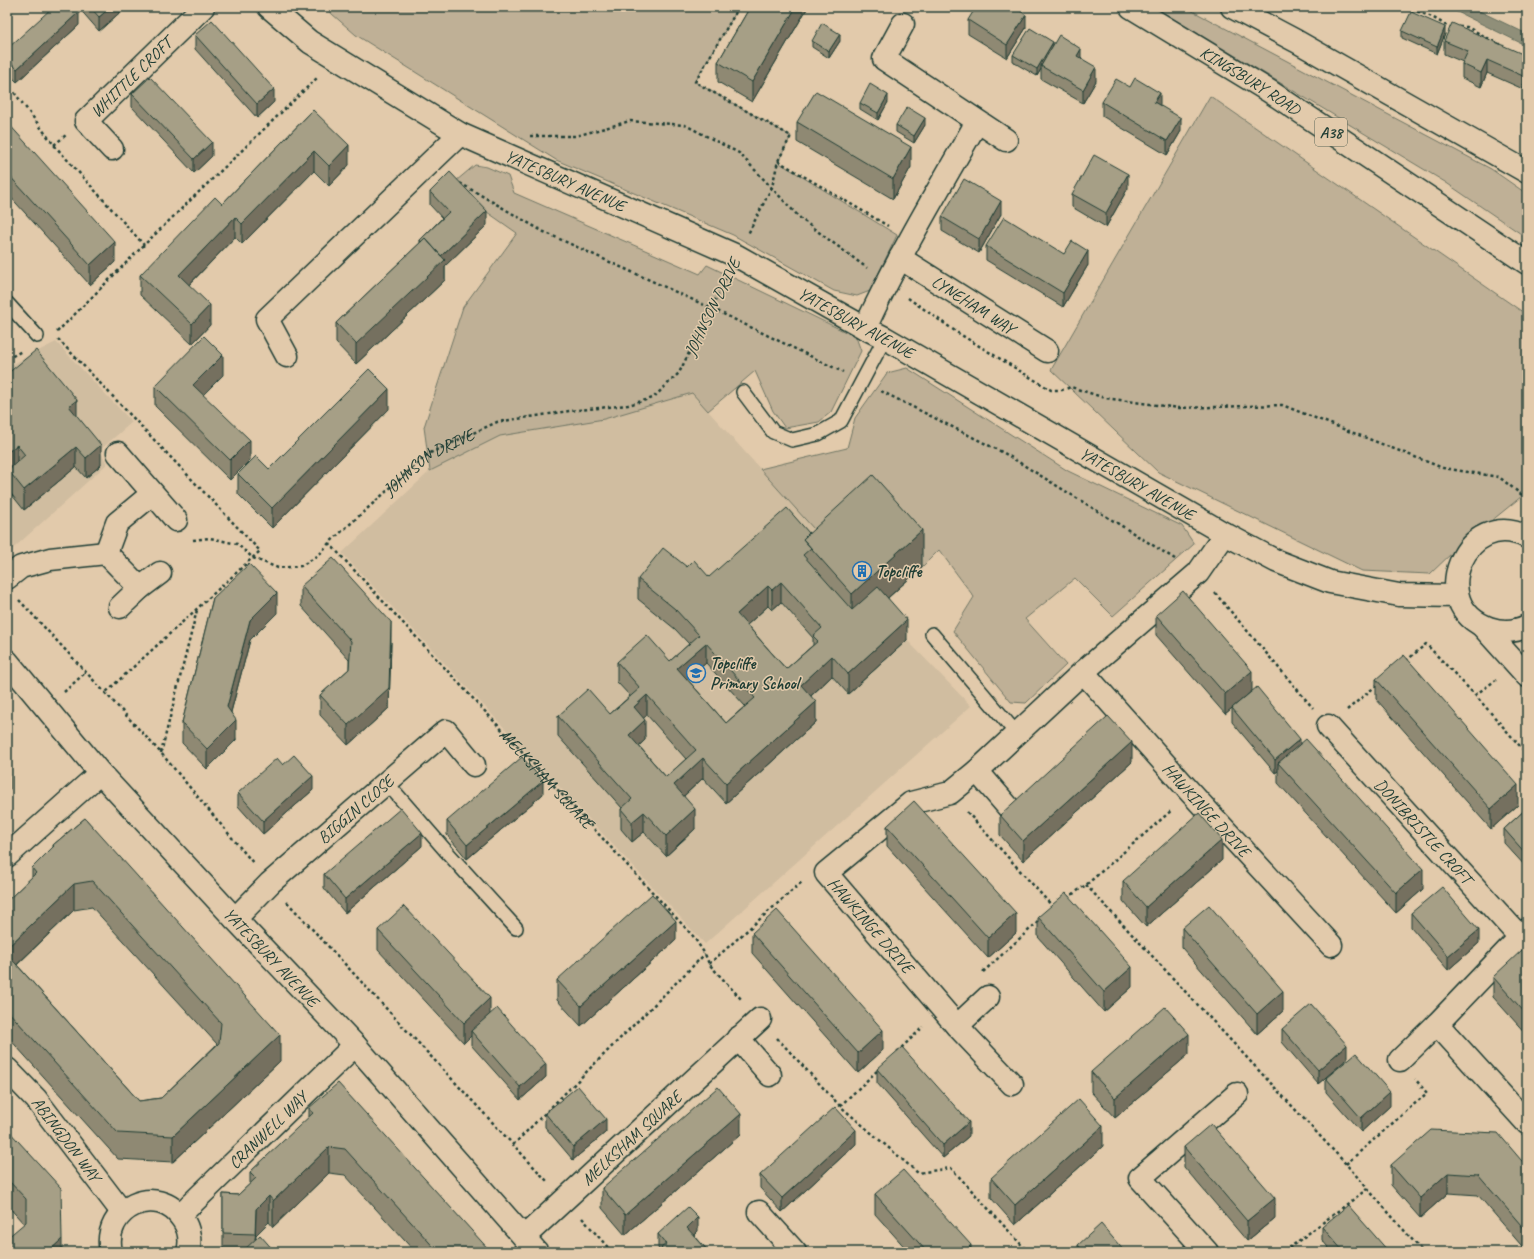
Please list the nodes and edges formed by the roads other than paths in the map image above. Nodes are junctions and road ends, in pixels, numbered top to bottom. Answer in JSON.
{"nodes":[{"id":1,"x":202,"y":7,"type":"edge"},
{"id":2,"x":269,"y":7,"type":"edge"},
{"id":3,"x":1131,"y":7,"type":"edge"},
{"id":4,"x":1232,"y":7,"type":"edge"},
{"id":5,"x":903,"y":24,"type":"dead end"},
{"id":6,"x":977,"y":122,"type":"junction"},
{"id":7,"x":460,"y":134,"type":"junction"},
{"id":8,"x":1006,"y":140,"type":"dead end"},
{"id":9,"x":112,"y":150,"type":"dead end"},
{"id":10,"x":1527,"y":172,"type":"edge"},
{"id":11,"x":900,"y":258,"type":"junction"},
{"id":12,"x":1527,"y":263,"type":"edge"},
{"id":13,"x":7,"y":303,"type":"edge"},
{"id":14,"x":865,"y":328,"type":"junction"},
{"id":15,"x":37,"y":336,"type":"dead end"},
{"id":16,"x":885,"y":338,"type":"junction"},
{"id":17,"x":1047,"y":351,"type":"dead end"},
{"id":18,"x":287,"y":356,"type":"dead end"},
{"id":19,"x":743,"y":392,"type":"dead end"},
{"id":20,"x":118,"y":453,"type":"dead end"},
{"id":21,"x":152,"y":494,"type":"junction"},
{"id":22,"x":176,"y":520,"type":"dead end"},
{"id":23,"x":1225,"y":534,"type":"junction"},
{"id":24,"x":1527,"y":537,"type":"edge"},
{"id":25,"x":106,"y":553,"type":"junction"},
{"id":26,"x":160,"y":573,"type":"dead end"},
{"id":27,"x":11,"y":587,"type":"edge"},
{"id":28,"x":140,"y":588,"type":"junction"},
{"id":29,"x":1457,"y":596,"type":"junction"},
{"id":30,"x":120,"y":607,"type":"dead end"},
{"id":31,"x":1482,"y":626,"type":"junction"},
{"id":32,"x":1527,"y":626,"type":"edge"},
{"id":33,"x":932,"y":634,"type":"dead end"},
{"id":34,"x":7,"y":661,"type":"edge"},
{"id":35,"x":1083,"y":672,"type":"junction"},
{"id":36,"x":1527,"y":676,"type":"edge"},
{"id":37,"x":1328,"y":726,"type":"road end"},
{"id":38,"x":1017,"y":734,"type":"junction"},
{"id":39,"x":474,"y":765,"type":"dead end"},
{"id":40,"x":977,"y":771,"type":"junction"},
{"id":41,"x":100,"y":773,"type":"junction"},
{"id":42,"x":386,"y":782,"type":"junction"},
{"id":43,"x":1009,"y":808,"type":"edge"},
{"id":44,"x":7,"y":856,"type":"edge"},
{"id":45,"x":235,"y":919,"type":"junction"},
{"id":46,"x":516,"y":928,"type":"dead end"},
{"id":47,"x":1523,"y":933,"type":"edge"},
{"id":48,"x":1331,"y":945,"type":"dead end"},
{"id":49,"x":988,"y":997,"type":"dead end"},
{"id":50,"x":760,"y":1019,"type":"road end"},
{"id":51,"x":1437,"y":1024,"type":"junction"},
{"id":52,"x":957,"y":1026,"type":"junction"},
{"id":53,"x":738,"y":1038,"type":"junction"},
{"id":54,"x":355,"y":1045,"type":"junction"},
{"id":55,"x":1400,"y":1060,"type":"road end"},
{"id":56,"x":7,"y":1069,"type":"edge"},
{"id":57,"x":770,"y":1075,"type":"dead end"},
{"id":58,"x":1012,"y":1084,"type":"dead end"},
{"id":59,"x":1236,"y":1094,"type":"dead end"},
{"id":60,"x":1527,"y":1123,"type":"edge"},
{"id":61,"x":122,"y":1212,"type":"junction"},
{"id":62,"x":759,"y":1212,"type":"dead end"},
{"id":63,"x":180,"y":1214,"type":"junction"},
{"id":64,"x":530,"y":1245,"type":"edge"},
{"id":65,"x":111,"y":1252,"type":"edge"},
{"id":66,"x":188,"y":1252,"type":"edge"},
{"id":67,"x":795,"y":1252,"type":"edge"},
{"id":68,"x":1207,"y":1252,"type":"edge"}],
"edges":[{"from":1,"to":9,"type":"main road","name":"WHITTLE CROFT"},
{"from":2,"to":7,"type":"main road","name":"YATESBURY AVENUE"},
{"from":3,"to":12,"type":"main road","name":"KINGSBURY ROAD","number":"A38"},
{"from":4,"to":10,"type":"main road"},
{"from":5,"to":6,"type":"main road"},
{"from":6,"to":8,"type":"main road"},
{"from":6,"to":11,"type":"main road"},
{"from":7,"to":14,"type":"main road","name":"YATESBURY AVENUE"},
{"from":7,"to":18,"type":"main road"},
{"from":11,"to":14,"type":"main road"},
{"from":11,"to":17,"type":"main road","name":"LYNEHAM WAY"},
{"from":13,"to":15,"type":"lane"},
{"from":14,"to":16,"type":"main road","name":"YATESBURY AVENUE"},
{"from":16,"to":19,"type":"lane"},
{"from":16,"to":23,"type":"main road","name":"YATESBURY AVENUE"},
{"from":20,"to":21,"type":"main road"},
{"from":21,"to":22,"type":"main road"},
{"from":21,"to":25,"type":"main road"},
{"from":23,"to":29,"type":"main road","name":"YATESBURY AVENUE"},
{"from":23,"to":35,"type":"main road","name":"HAWKINGE DRIVE"},
{"from":24,"to":29,"type":"main road"},
{"from":25,"to":27,"type":"main road"},
{"from":25,"to":28,"type":"main road"},
{"from":26,"to":28,"type":"main road"},
{"from":28,"to":30,"type":"main road"},
{"from":29,"to":31,"type":"main road"},
{"from":31,"to":32,"type":"main road"},
{"from":31,"to":36,"type":"main road"},
{"from":33,"to":38,"type":"lane"},
{"from":34,"to":41,"type":"main road","name":"YATESBURY AVENUE"},
{"from":35,"to":38,"type":"main road","name":"HAWKINGE DRIVE"},
{"from":35,"to":48,"type":"main road","name":"HAWKINGE DRIVE"},
{"from":37,"to":47,"type":"main road","name":"DONIBRISTLE CROFT"},
{"from":38,"to":40,"type":"main road","name":"HAWKINGE DRIVE"},
{"from":39,"to":42,"type":"main road","name":"BIGGIN CLOSE"},
{"from":40,"to":43,"type":"main road"},
{"from":40,"to":52,"type":"main road","name":"HAWKINGE DRIVE"},
{"from":41,"to":44,"type":"main road"},
{"from":41,"to":45,"type":"main road","name":"YATESBURY AVENUE"},
{"from":42,"to":45,"type":"main road","name":"BIGGIN CLOSE"},
{"from":42,"to":46,"type":"lane"},
{"from":45,"to":54,"type":"main road","name":"YATESBURY AVENUE"},
{"from":47,"to":51,"type":"main road","name":"DONIBRISTLE CROFT"},
{"from":49,"to":52,"type":"main road"},
{"from":50,"to":53,"type":"main road","name":"MELKSHAM SQUARE"},
{"from":51,"to":55,"type":"main road","name":"DONIBRISTLE CROFT"},
{"from":51,"to":60,"type":"main road"},
{"from":52,"to":58,"type":"main road","name":"HAWKINGE DRIVE"},
{"from":53,"to":57,"type":"main road"},
{"from":53,"to":64,"type":"main road","name":"MELKSHAM SQUARE"},
{"from":54,"to":63,"type":"main road","name":"CRANWELL WAY"},
{"from":54,"to":64,"type":"main road","name":"YATESBURY AVENUE"},
{"from":56,"to":61,"type":"main road","name":"ABINGDON WAY"},
{"from":59,"to":68,"type":"main road"},
{"from":61,"to":63,"type":"main road"},
{"from":61,"to":65,"type":"main road"},
{"from":62,"to":67,"type":"main road"},
{"from":63,"to":66,"type":"main road"}]}
